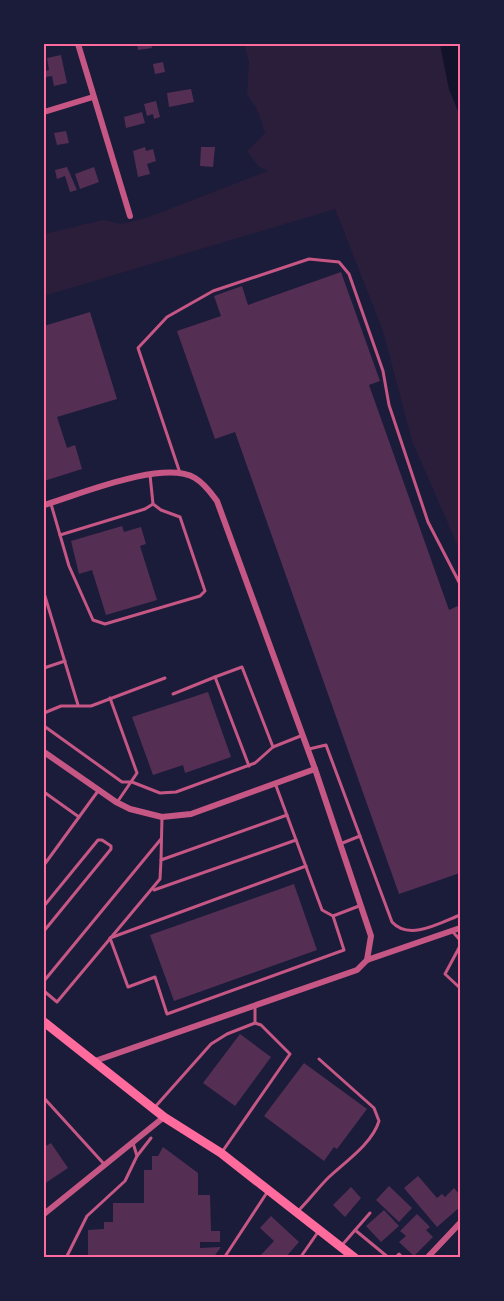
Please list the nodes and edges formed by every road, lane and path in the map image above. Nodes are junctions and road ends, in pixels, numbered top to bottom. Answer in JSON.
{"nodes":[{"id":1,"x":78,"y":44,"type":"edge"},
{"id":2,"x":93,"y":97,"type":"junction"},
{"id":3,"x":44,"y":112,"type":"edge"},
{"id":4,"x":130,"y":216,"type":"dead end"},
{"id":5,"x":180,"y":473,"type":"junction"},
{"id":6,"x":150,"y":475,"type":"junction"},
{"id":7,"x":47,"y":504,"type":"edge"},
{"id":8,"x":153,"y":504,"type":"junction"},
{"id":9,"x":60,"y":535,"type":"junction"},
{"id":10,"x":460,"y":584,"type":"edge"},
{"id":11,"x":44,"y":592,"type":"edge"},
{"id":12,"x":65,"y":661,"type":"junction"},
{"id":13,"x":44,"y":668,"type":"edge"},
{"id":14,"x":215,"y":677,"type":"junction"},
{"id":15,"x":165,"y":678,"type":"dead end"},
{"id":16,"x":173,"y":694,"type":"dead end"},
{"id":17,"x":110,"y":698,"type":"junction"},
{"id":18,"x":79,"y":706,"type":"junction"},
{"id":19,"x":44,"y":713,"type":"edge"},
{"id":20,"x":44,"y":726,"type":"edge"},
{"id":21,"x":303,"y":735,"type":"junction"},
{"id":22,"x":273,"y":747,"type":"junction"},
{"id":23,"x":308,"y":749,"type":"junction"},
{"id":24,"x":44,"y":752,"type":"edge"},
{"id":25,"x":249,"y":766,"type":"junction"},
{"id":26,"x":315,"y":769,"type":"junction"},
{"id":27,"x":132,"y":783,"type":"junction"},
{"id":28,"x":275,"y":783,"type":"junction"},
{"id":29,"x":98,"y":791,"type":"junction"},
{"id":30,"x":44,"y":792,"type":"edge"},
{"id":31,"x":116,"y":802,"type":"junction"},
{"id":32,"x":287,"y":815,"type":"junction"},
{"id":33,"x":79,"y":817,"type":"junction"},
{"id":34,"x":162,"y":818,"type":"junction"},
{"id":35,"x":360,"y":836,"type":"junction"},
{"id":36,"x":161,"y":839,"type":"junction"},
{"id":37,"x":297,"y":840,"type":"junction"},
{"id":38,"x":340,"y":844,"type":"junction"},
{"id":39,"x":161,"y":860,"type":"junction"},
{"id":40,"x":44,"y":865,"type":"edge"},
{"id":41,"x":306,"y":866,"type":"junction"},
{"id":42,"x":152,"y":890,"type":"junction"},
{"id":43,"x":44,"y":906,"type":"edge"},
{"id":44,"x":361,"y":906,"type":"junction"},
{"id":45,"x":460,"y":915,"type":"edge"},
{"id":46,"x":333,"y":916,"type":"junction"},
{"id":47,"x":460,"y":928,"type":"edge"},
{"id":48,"x":44,"y":931,"type":"edge"},
{"id":49,"x":452,"y":931,"type":"junction"},
{"id":50,"x":110,"y":938,"type":"junction"},
{"id":51,"x":460,"y":940,"type":"edge"},
{"id":52,"x":460,"y":946,"type":"edge"},
{"id":53,"x":368,"y":960,"type":"junction"},
{"id":54,"x":44,"y":981,"type":"edge"},
{"id":55,"x":460,"y":988,"type":"edge"},
{"id":56,"x":44,"y":992,"type":"edge"},
{"id":57,"x":254,"y":1006,"type":"junction"},
{"id":58,"x":44,"y":1022,"type":"edge"},
{"id":59,"x":255,"y":1023,"type":"junction"},
{"id":60,"x":319,"y":1059,"type":"dead end"},
{"id":61,"x":95,"y":1061,"type":"junction"},
{"id":62,"x":44,"y":1098,"type":"edge"},
{"id":63,"x":154,"y":1108,"type":"junction"},
{"id":64,"x":164,"y":1117,"type":"junction"},
{"id":65,"x":151,"y":1138,"type":"dead end"},
{"id":66,"x":133,"y":1143,"type":"junction"},
{"id":67,"x":221,"y":1154,"type":"junction"},
{"id":68,"x":138,"y":1156,"type":"junction"},
{"id":69,"x":105,"y":1165,"type":"junction"},
{"id":70,"x":269,"y":1190,"type":"junction"},
{"id":71,"x":298,"y":1212,"type":"junction"},
{"id":72,"x":370,"y":1212,"type":"dead end"},
{"id":73,"x":44,"y":1214,"type":"edge"},
{"id":74,"x":460,"y":1223,"type":"edge"},
{"id":75,"x":320,"y":1228,"type":"junction"},
{"id":76,"x":355,"y":1230,"type":"junction"},
{"id":77,"x":341,"y":1246,"type":"junction"},
{"id":78,"x":66,"y":1257,"type":"edge"},
{"id":79,"x":224,"y":1257,"type":"edge"},
{"id":80,"x":300,"y":1257,"type":"edge"},
{"id":81,"x":356,"y":1257,"type":"edge"},
{"id":82,"x":389,"y":1257,"type":"edge"},
{"id":83,"x":395,"y":1257,"type":"edge"},
{"id":84,"x":403,"y":1257,"type":"edge"},
{"id":85,"x":427,"y":1257,"type":"edge"}],
"edges":[{"from":1,"to":2,"type":"street"},
{"from":2,"to":3,"type":"street"},
{"from":2,"to":4,"type":"street"},
{"from":5,"to":6,"type":"street"},
{"from":5,"to":10,"type":"lane"},
{"from":5,"to":21,"type":"street"},
{"from":6,"to":7,"type":"street"},
{"from":6,"to":8,"type":"lane"},
{"from":7,"to":9,"type":"lane"},
{"from":8,"to":9,"type":"lane"},
{"from":8,"to":9,"type":"lane"},
{"from":11,"to":12,"type":"lane"},
{"from":12,"to":13,"type":"lane"},
{"from":12,"to":18,"type":"lane"},
{"from":14,"to":16,"type":"lane"},
{"from":14,"to":22,"type":"lane"},
{"from":14,"to":25,"type":"lane"},
{"from":15,"to":17,"type":"lane"},
{"from":17,"to":18,"type":"lane"},
{"from":17,"to":27,"type":"lane"},
{"from":18,"to":19,"type":"lane"},
{"from":20,"to":27,"type":"lane"},
{"from":21,"to":22,"type":"lane"},
{"from":21,"to":23,"type":"street"},
{"from":22,"to":25,"type":"lane"},
{"from":23,"to":26,"type":"street"},
{"from":23,"to":35,"type":"lane"},
{"from":24,"to":29,"type":"street"},
{"from":25,"to":27,"type":"lane"},
{"from":26,"to":28,"type":"street"},
{"from":26,"to":38,"type":"street"},
{"from":27,"to":31,"type":"lane"},
{"from":28,"to":32,"type":"lane"},
{"from":28,"to":34,"type":"street"},
{"from":29,"to":31,"type":"street"},
{"from":29,"to":33,"type":"lane"},
{"from":30,"to":33,"type":"lane"},
{"from":31,"to":34,"type":"street"},
{"from":32,"to":37,"type":"lane"},
{"from":32,"to":39,"type":"lane"},
{"from":33,"to":40,"type":"lane"},
{"from":34,"to":36,"type":"lane"},
{"from":35,"to":38,"type":"lane"},
{"from":35,"to":45,"type":"lane"},
{"from":36,"to":39,"type":"lane"},
{"from":36,"to":54,"type":"lane"},
{"from":37,"to":41,"type":"lane"},
{"from":37,"to":42,"type":"lane"},
{"from":38,"to":44,"type":"street"},
{"from":39,"to":42,"type":"lane"},
{"from":41,"to":46,"type":"lane"},
{"from":41,"to":50,"type":"lane"},
{"from":42,"to":50,"type":"lane"},
{"from":43,"to":48,"type":"lane"},
{"from":44,"to":46,"type":"lane"},
{"from":44,"to":53,"type":"street"},
{"from":46,"to":50,"type":"lane"},
{"from":47,"to":49,"type":"street"},
{"from":49,"to":51,"type":"lane"},
{"from":49,"to":53,"type":"street"},
{"from":50,"to":56,"type":"lane"},
{"from":52,"to":55,"type":"lane"},
{"from":53,"to":57,"type":"street"},
{"from":57,"to":59,"type":"lane"},
{"from":57,"to":61,"type":"street"},
{"from":58,"to":61,"type":"main road"},
{"from":59,"to":63,"type":"lane"},
{"from":59,"to":67,"type":"lane"},
{"from":60,"to":71,"type":"lane"},
{"from":61,"to":63,"type":"main road"},
{"from":62,"to":69,"type":"lane"},
{"from":63,"to":64,"type":"main road"},
{"from":64,"to":66,"type":"street"},
{"from":64,"to":67,"type":"main road"},
{"from":65,"to":68,"type":"lane"},
{"from":66,"to":68,"type":"lane"},
{"from":66,"to":69,"type":"street"},
{"from":67,"to":70,"type":"main road"},
{"from":68,"to":78,"type":"lane"},
{"from":69,"to":73,"type":"street"},
{"from":70,"to":71,"type":"main road"},
{"from":70,"to":79,"type":"lane"},
{"from":71,"to":75,"type":"main road"},
{"from":72,"to":76,"type":"lane"},
{"from":74,"to":85,"type":"street"},
{"from":75,"to":77,"type":"main road"},
{"from":75,"to":80,"type":"lane"},
{"from":76,"to":77,"type":"lane"},
{"from":76,"to":82,"type":"lane"},
{"from":77,"to":81,"type":"main road"},
{"from":83,"to":84,"type":"lane"}]}
